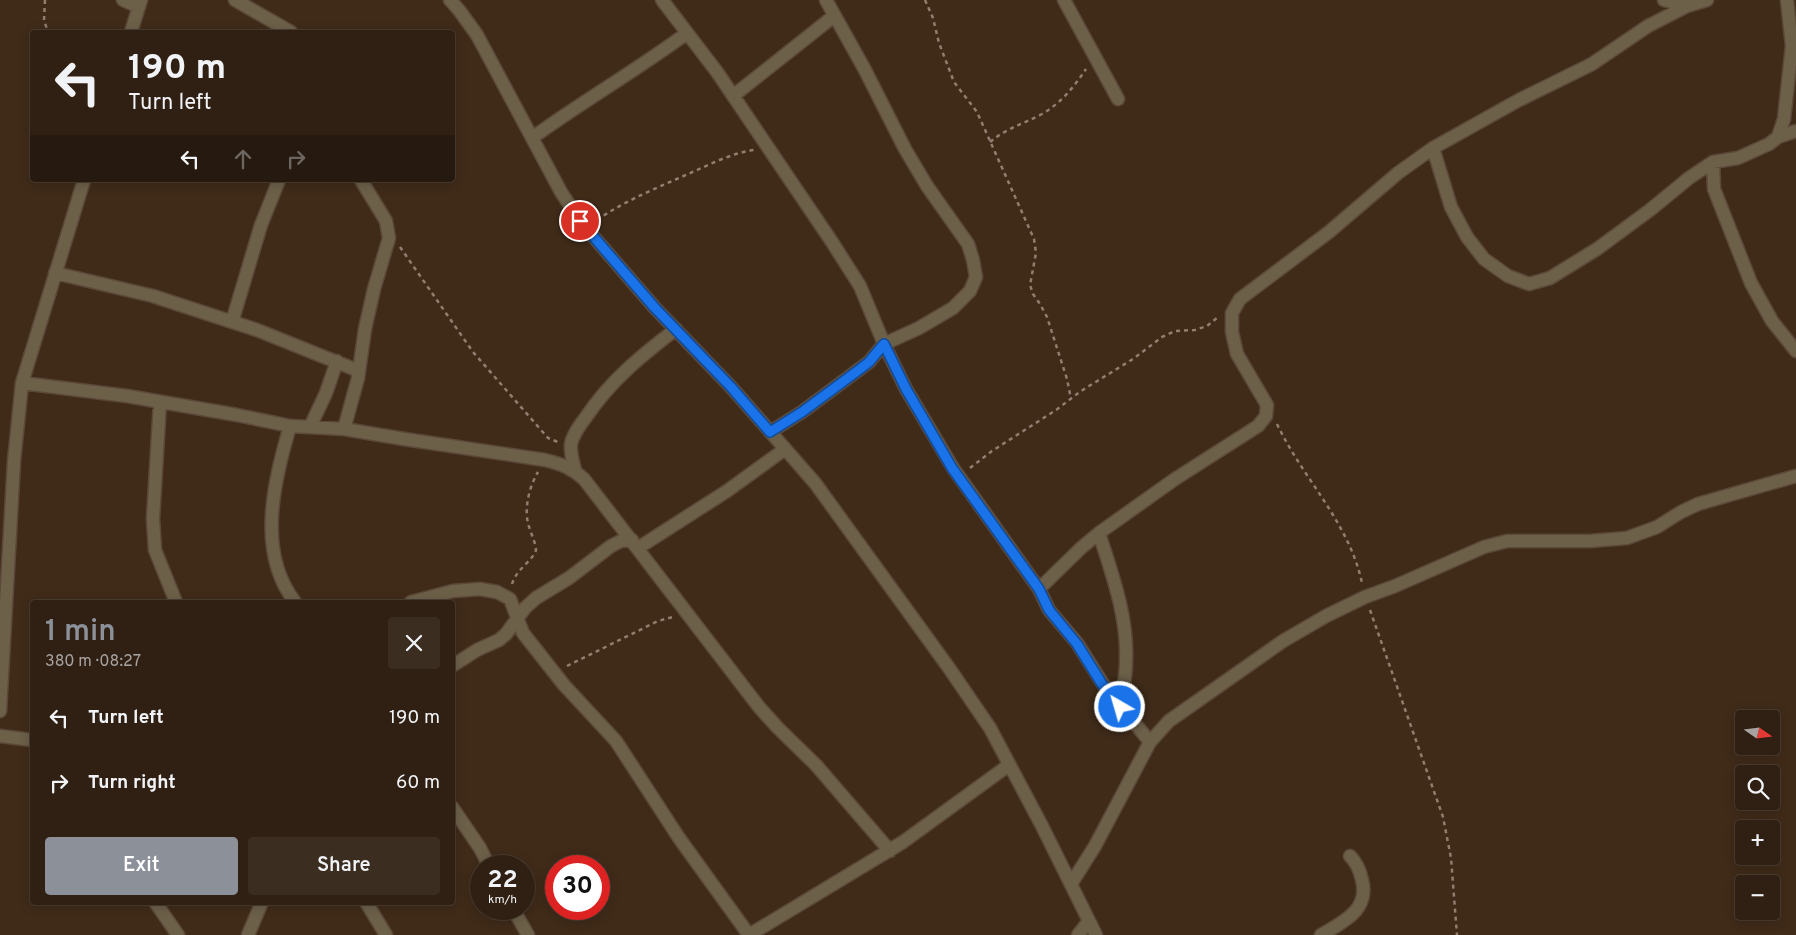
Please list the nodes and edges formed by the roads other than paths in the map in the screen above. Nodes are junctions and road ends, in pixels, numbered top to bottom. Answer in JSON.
{"nodes":[{"id":1,"x":123,"y":0,"type":"edge"},
{"id":2,"x":235,"y":0,"type":"edge"},
{"id":3,"x":450,"y":0,"type":"edge"},
{"id":4,"x":662,"y":0,"type":"edge"},
{"id":5,"x":826,"y":0,"type":"edge"},
{"id":6,"x":1064,"y":0,"type":"edge"},
{"id":7,"x":1664,"y":0,"type":"edge"},
{"id":8,"x":1707,"y":0,"type":"edge"},
{"id":9,"x":1787,"y":0,"type":"edge"},
{"id":10,"x":140,"y":3,"type":"edge"},
{"id":11,"x":1687,"y":6,"type":"junction"},
{"id":12,"x":834,"y":16,"type":"junction"},
{"id":13,"x":132,"y":30,"type":"edge"},
{"id":14,"x":288,"y":30,"type":"edge"},
{"id":15,"x":687,"y":33,"type":"junction"},
{"id":16,"x":734,"y":96,"type":"junction"},
{"id":17,"x":1118,"y":99,"type":"dead end"},
{"id":18,"x":1796,"y":131,"type":"edge"},
{"id":19,"x":1778,"y":137,"type":"junction"},
{"id":20,"x":532,"y":138,"type":"junction"},
{"id":21,"x":1433,"y":148,"type":"junction"},
{"id":22,"x":1714,"y":162,"type":"junction"},
{"id":23,"x":83,"y":182,"type":"edge"},
{"id":24,"x":278,"y":182,"type":"edge"},
{"id":25,"x":362,"y":182,"type":"edge"},
{"id":26,"x":55,"y":273,"type":"junction"},
{"id":27,"x":232,"y":322,"type":"junction"},
{"id":28,"x":676,"y":329,"type":"junction"},
{"id":29,"x":884,"y":344,"type":"junction"},
{"id":30,"x":1796,"y":351,"type":"edge"},
{"id":31,"x":337,"y":361,"type":"junction"},
{"id":32,"x":359,"y":371,"type":"junction"},
{"id":33,"x":22,"y":383,"type":"junction"},
{"id":34,"x":160,"y":402,"type":"junction"},
{"id":35,"x":290,"y":426,"type":"junction"},
{"id":36,"x":310,"y":427,"type":"junction"},
{"id":37,"x":344,"y":429,"type":"junction"},
{"id":38,"x":770,"y":432,"type":"junction"},
{"id":39,"x":785,"y":449,"type":"junction"},
{"id":40,"x":574,"y":470,"type":"junction"},
{"id":41,"x":1796,"y":476,"type":"edge"},
{"id":42,"x":6,"y":493,"type":"edge"},
{"id":43,"x":1099,"y":533,"type":"junction"},
{"id":44,"x":635,"y":544,"type":"junction"},
{"id":45,"x":1039,"y":589,"type":"junction"},
{"id":46,"x":175,"y":600,"type":"edge"},
{"id":47,"x":293,"y":600,"type":"edge"},
{"id":48,"x":419,"y":600,"type":"edge"},
{"id":49,"x":517,"y":618,"type":"junction"},
{"id":50,"x":455,"y":664,"type":"edge"},
{"id":51,"x":1120,"y":707,"type":"junction"},
{"id":52,"x":0,"y":711,"type":"edge"},
{"id":53,"x":0,"y":736,"type":"edge"},
{"id":54,"x":30,"y":740,"type":"edge"},
{"id":55,"x":1150,"y":742,"type":"junction"},
{"id":56,"x":1009,"y":765,"type":"junction"},
{"id":57,"x":455,"y":810,"type":"edge"},
{"id":58,"x":890,"y":851,"type":"junction"},
{"id":59,"x":484,"y":855,"type":"edge"},
{"id":60,"x":1350,"y":856,"type":"dead end"},
{"id":61,"x":1071,"y":884,"type":"junction"},
{"id":62,"x":157,"y":905,"type":"edge"},
{"id":63,"x":261,"y":905,"type":"edge"},
{"id":64,"x":368,"y":905,"type":"edge"},
{"id":65,"x":519,"y":920,"type":"edge"},
{"id":66,"x":1089,"y":921,"type":"junction"},
{"id":67,"x":178,"y":935,"type":"edge"},
{"id":68,"x":248,"y":935,"type":"edge"},
{"id":69,"x":386,"y":935,"type":"edge"},
{"id":70,"x":528,"y":935,"type":"edge"},
{"id":71,"x":749,"y":935,"type":"edge"},
{"id":72,"x":1078,"y":935,"type":"edge"},
{"id":73,"x":1096,"y":935,"type":"edge"},
{"id":74,"x":1321,"y":935,"type":"edge"}],
"edges":[{"from":1,"to":10,"type":"street"},
{"from":2,"to":14,"type":"street"},
{"from":3,"to":20,"type":"street"},
{"from":4,"to":15,"type":"street"},
{"from":5,"to":12,"type":"street"},
{"from":6,"to":17,"type":"street"},
{"from":7,"to":11,"type":"street"},
{"from":8,"to":11,"type":"street"},
{"from":9,"to":19,"type":"street"},
{"from":10,"to":13,"type":"street"},
{"from":11,"to":21,"type":"street"},
{"from":12,"to":16,"type":"street"},
{"from":12,"to":29,"type":"street"},
{"from":15,"to":16,"type":"street"},
{"from":15,"to":20,"type":"street"},
{"from":16,"to":29,"type":"street"},
{"from":18,"to":19,"type":"street"},
{"from":19,"to":22,"type":"street"},
{"from":20,"to":28,"type":"street"},
{"from":21,"to":22,"type":"street"},
{"from":21,"to":43,"type":"street"},
{"from":22,"to":30,"type":"street"},
{"from":23,"to":26,"type":"street"},
{"from":24,"to":27,"type":"street"},
{"from":25,"to":32,"type":"street"},
{"from":26,"to":27,"type":"street"},
{"from":26,"to":33,"type":"street"},
{"from":27,"to":31,"type":"street"},
{"from":28,"to":38,"type":"street"},
{"from":28,"to":40,"type":"street"},
{"from":29,"to":38,"type":"street"},
{"from":29,"to":45,"type":"street"},
{"from":31,"to":32,"type":"street"},
{"from":31,"to":36,"type":"street"},
{"from":32,"to":37,"type":"street"},
{"from":33,"to":34,"type":"street"},
{"from":33,"to":42,"type":"street"},
{"from":34,"to":35,"type":"street"},
{"from":34,"to":46,"type":"street"},
{"from":35,"to":36,"type":"street"},
{"from":35,"to":47,"type":"street"},
{"from":36,"to":37,"type":"street"},
{"from":37,"to":40,"type":"street"},
{"from":38,"to":39,"type":"street"},
{"from":39,"to":44,"type":"street"},
{"from":39,"to":56,"type":"street"},
{"from":40,"to":44,"type":"street"},
{"from":41,"to":55,"type":"street"},
{"from":42,"to":52,"type":"street"},
{"from":43,"to":45,"type":"street"},
{"from":43,"to":51,"type":"street"},
{"from":44,"to":49,"type":"street"},
{"from":44,"to":58,"type":"street"},
{"from":45,"to":51,"type":"street"},
{"from":48,"to":49,"type":"street"},
{"from":49,"to":50,"type":"street"},
{"from":49,"to":71,"type":"street"},
{"from":51,"to":55,"type":"street"},
{"from":53,"to":54,"type":"street"},
{"from":55,"to":61,"type":"street"},
{"from":56,"to":58,"type":"street"},
{"from":56,"to":61,"type":"street"},
{"from":57,"to":59,"type":"street"},
{"from":58,"to":71,"type":"street"},
{"from":60,"to":74,"type":"street"},
{"from":61,"to":66,"type":"street"},
{"from":62,"to":67,"type":"street"},
{"from":63,"to":68,"type":"street"},
{"from":64,"to":69,"type":"street"},
{"from":65,"to":70,"type":"street"},
{"from":66,"to":72,"type":"street"},
{"from":66,"to":73,"type":"street"}]}
